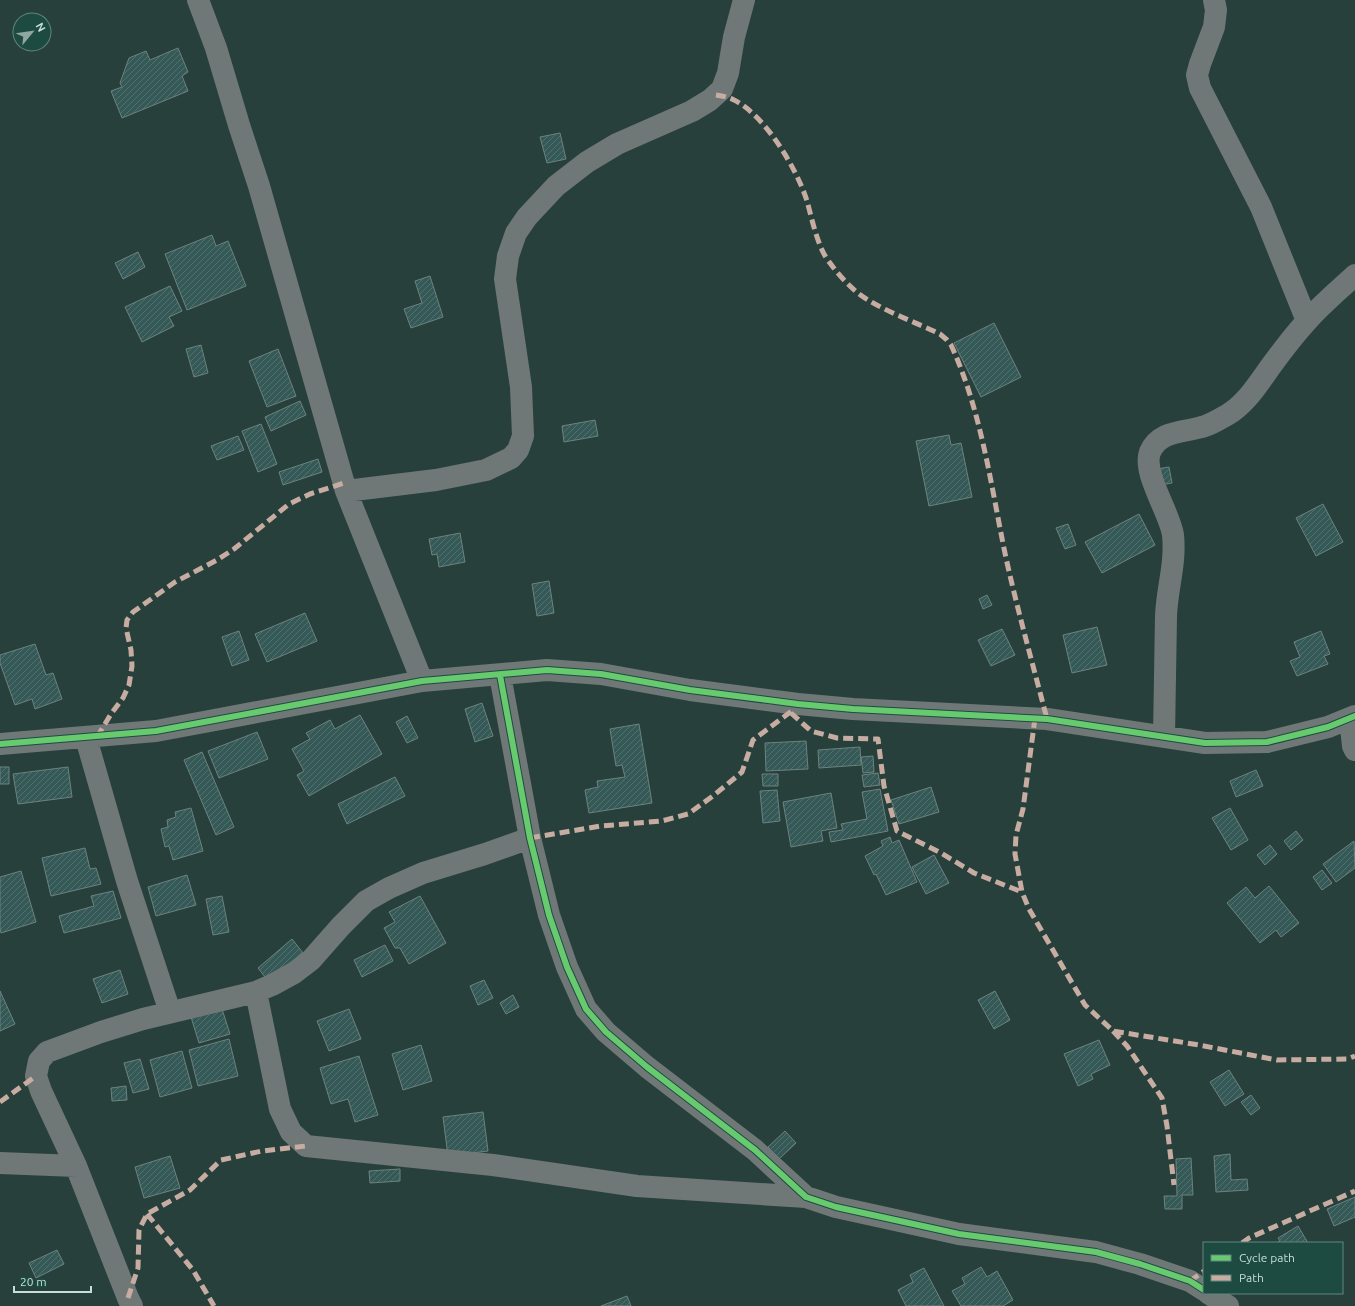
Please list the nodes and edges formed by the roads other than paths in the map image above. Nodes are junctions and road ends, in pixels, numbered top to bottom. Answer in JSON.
{"nodes":[{"id":1,"x":198,"y":0,"type":"edge"},
{"id":2,"x":744,"y":0,"type":"edge"},
{"id":3,"x":1214,"y":0,"type":"edge"},
{"id":4,"x":1355,"y":275,"type":"edge"},
{"id":5,"x":1307,"y":320,"type":"junction"},
{"id":6,"x":346,"y":491,"type":"junction"},
{"id":7,"x":500,"y":675,"type":"junction"},
{"id":8,"x":422,"y":681,"type":"junction"},
{"id":9,"x":1353,"y":717,"type":"edge"},
{"id":10,"x":1164,"y":737,"type":"junction"},
{"id":11,"x":86,"y":738,"type":"junction"},
{"id":12,"x":0,"y":744,"type":"edge"},
{"id":13,"x":1355,"y":750,"type":"edge"},
{"id":14,"x":530,"y":838,"type":"junction"},
{"id":15,"x":256,"y":992,"type":"junction"},
{"id":16,"x":170,"y":1012,"type":"junction"},
{"id":17,"x":0,"y":1163,"type":"edge"},
{"id":18,"x":76,"y":1166,"type":"junction"},
{"id":19,"x":806,"y":1197,"type":"junction"},
{"id":20,"x":1203,"y":1289,"type":"edge"},
{"id":21,"x":1210,"y":1294,"type":"edge"},
{"id":22,"x":132,"y":1306,"type":"edge"},
{"id":23,"x":1228,"y":1306,"type":"edge"}],
"edges":[{"from":1,"to":6,"type":"street"},
{"from":2,"to":6,"type":"street"},
{"from":3,"to":5,"type":"street"},
{"from":4,"to":5,"type":"street"},
{"from":5,"to":10,"type":"street"},
{"from":6,"to":8,"type":"street"},
{"from":7,"to":8,"type":"street"},
{"from":7,"to":10,"type":"street"},
{"from":7,"to":14,"type":"street"},
{"from":8,"to":11,"type":"street"},
{"from":9,"to":10,"type":"street"},
{"from":9,"to":13,"type":"street"},
{"from":11,"to":12,"type":"street"},
{"from":11,"to":16,"type":"street"},
{"from":14,"to":15,"type":"street"},
{"from":14,"to":19,"type":"street"},
{"from":15,"to":16,"type":"street"},
{"from":15,"to":19,"type":"street"},
{"from":16,"to":18,"type":"street"},
{"from":17,"to":18,"type":"street"},
{"from":18,"to":22,"type":"street"},
{"from":19,"to":20,"type":"street"},
{"from":21,"to":23,"type":"street"}]}
